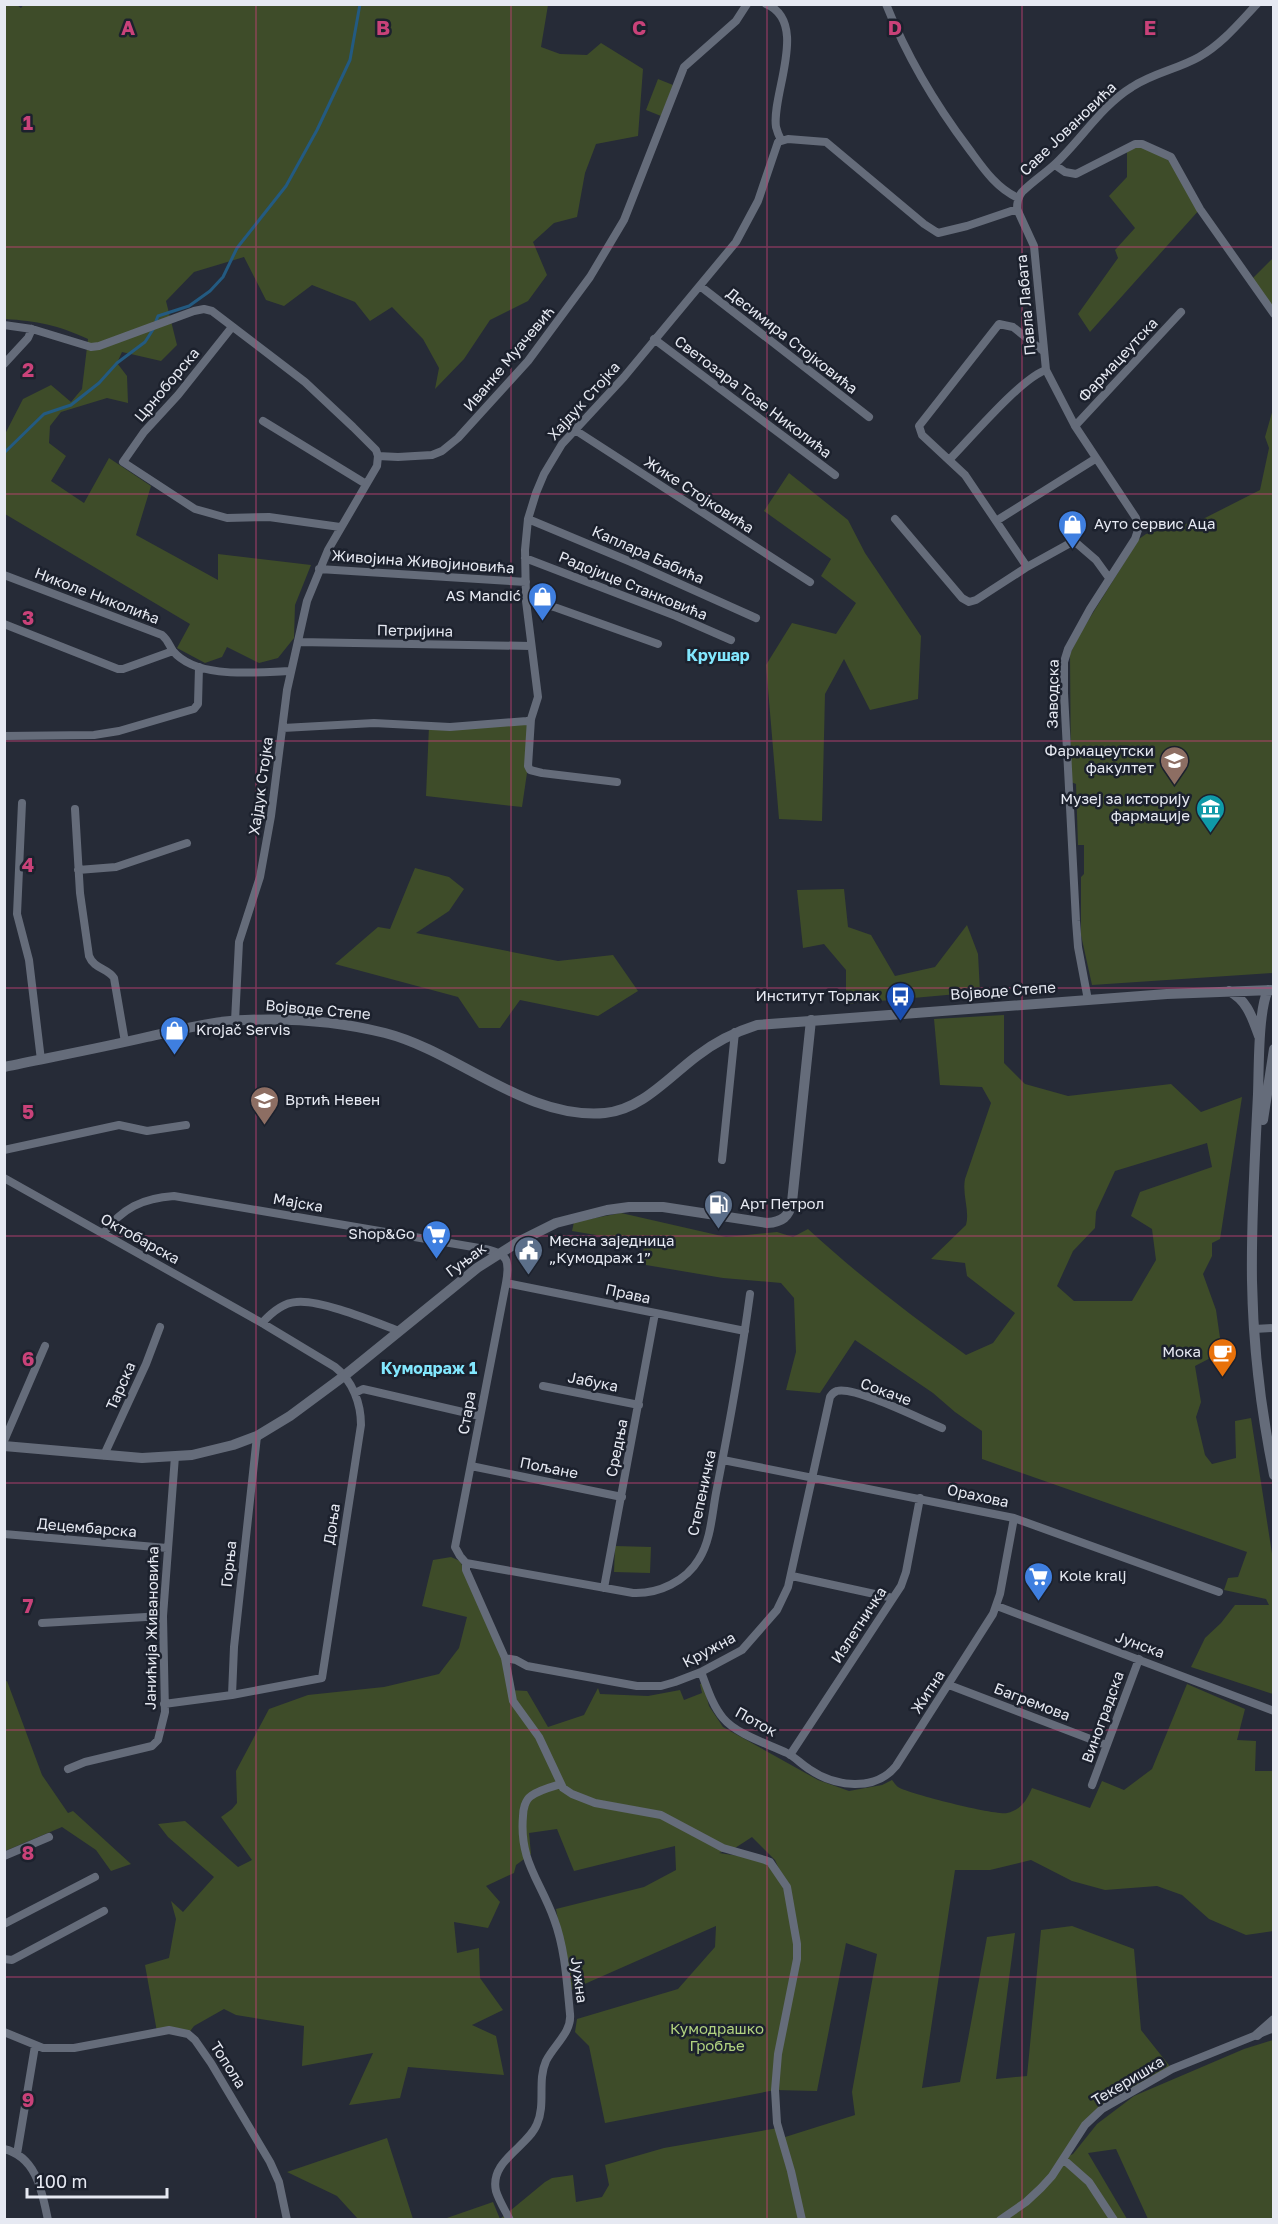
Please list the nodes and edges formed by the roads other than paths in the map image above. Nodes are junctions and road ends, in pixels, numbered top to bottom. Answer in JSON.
{"nodes":[{"id":1,"x":747,"y":4,"type":"edge"},
{"id":2,"x":766,"y":4,"type":"edge"},
{"id":3,"x":886,"y":4,"type":"edge"},
{"id":4,"x":1257,"y":4,"type":"edge"},
{"id":5,"x":781,"y":140,"type":"junction"},
{"id":6,"x":1054,"y":165,"type":"junction"},
{"id":7,"x":1018,"y":198,"type":"junction"},
{"id":8,"x":1017,"y":209,"type":"junction"},
{"id":9,"x":700,"y":286,"type":"junction"},
{"id":10,"x":1181,"y":312,"type":"dead end"},
{"id":11,"x":1274,"y":314,"type":"edge"},
{"id":12,"x":4,"y":325,"type":"edge"},
{"id":13,"x":232,"y":327,"type":"junction"},
{"id":14,"x":32,"y":329,"type":"junction"},
{"id":15,"x":654,"y":339,"type":"junction"},
{"id":16,"x":1043,"y":351,"type":"junction"},
{"id":17,"x":4,"y":364,"type":"edge"},
{"id":18,"x":1046,"y":370,"type":"junction"},
{"id":19,"x":869,"y":417,"type":"dead end"},
{"id":20,"x":263,"y":422,"type":"dead end"},
{"id":21,"x":1075,"y":426,"type":"junction"},
{"id":22,"x":575,"y":430,"type":"junction"},
{"id":23,"x":378,"y":456,"type":"junction"},
{"id":24,"x":1095,"y":459,"type":"junction"},
{"id":25,"x":950,"y":460,"type":"junction"},
{"id":26,"x":835,"y":475,"type":"dead end"},
{"id":27,"x":366,"y":484,"type":"junction"},
{"id":28,"x":528,"y":519,"type":"junction"},
{"id":29,"x":895,"y":519,"type":"dead end"},
{"id":30,"x":996,"y":521,"type":"junction"},
{"id":31,"x":340,"y":527,"type":"junction"},
{"id":32,"x":1135,"y":539,"type":"joint"},
{"id":33,"x":525,"y":558,"type":"junction"},
{"id":34,"x":1027,"y":567,"type":"junction"},
{"id":35,"x":319,"y":568,"type":"junction"},
{"id":36,"x":4,"y":575,"type":"edge"},
{"id":37,"x":1109,"y":579,"type":"junction"},
{"id":38,"x":526,"y":582,"type":"junction"},
{"id":39,"x":810,"y":582,"type":"dead end"},
{"id":40,"x":526,"y":601,"type":"junction"},
{"id":41,"x":756,"y":618,"type":"dead end"},
{"id":42,"x":4,"y":624,"type":"edge"},
{"id":43,"x":731,"y":640,"type":"dead end"},
{"id":44,"x":298,"y":642,"type":"junction"},
{"id":45,"x":658,"y":644,"type":"dead end"},
{"id":46,"x":531,"y":646,"type":"junction"},
{"id":47,"x":173,"y":651,"type":"junction"},
{"id":48,"x":199,"y":667,"type":"junction"},
{"id":49,"x":291,"y":671,"type":"junction"},
{"id":50,"x":531,"y":719,"type":"junction"},
{"id":51,"x":283,"y":728,"type":"junction"},
{"id":52,"x":4,"y":736,"type":"edge"},
{"id":53,"x":617,"y":782,"type":"dead end"},
{"id":54,"x":22,"y":803,"type":"dead end"},
{"id":55,"x":75,"y":809,"type":"dead end"},
{"id":56,"x":187,"y":843,"type":"dead end"},
{"id":57,"x":78,"y":870,"type":"junction"},
{"id":58,"x":1270,"y":990,"type":"edge"},
{"id":59,"x":1229,"y":991,"type":"junction"},
{"id":60,"x":1088,"y":1000,"type":"junction"},
{"id":61,"x":811,"y":1020,"type":"junction"},
{"id":62,"x":235,"y":1021,"type":"junction"},
{"id":63,"x":735,"y":1032,"type":"junction"},
{"id":64,"x":125,"y":1042,"type":"junction"},
{"id":65,"x":1260,"y":1042,"type":"junction"},
{"id":66,"x":1274,"y":1049,"type":"edge"},
{"id":67,"x":41,"y":1060,"type":"junction"},
{"id":68,"x":4,"y":1067,"type":"edge"},
{"id":69,"x":1272,"y":1069,"type":"edge"},
{"id":70,"x":186,"y":1125,"type":"dead end"},
{"id":71,"x":4,"y":1150,"type":"edge"},
{"id":72,"x":722,"y":1160,"type":"dead end"},
{"id":73,"x":1254,"y":1170,"type":"junction"},
{"id":74,"x":4,"y":1178,"type":"edge"},
{"id":75,"x":103,"y":1234,"type":"junction"},
{"id":76,"x":501,"y":1252,"type":"junction"},
{"id":77,"x":506,"y":1283,"type":"junction"},
{"id":78,"x":750,"y":1294,"type":"dead end"},
{"id":79,"x":655,"y":1313,"type":"junction"},
{"id":80,"x":262,"y":1323,"type":"junction"},
{"id":81,"x":160,"y":1327,"type":"dead end"},
{"id":82,"x":1274,"y":1328,"type":"edge"},
{"id":83,"x":1254,"y":1329,"type":"junction"},
{"id":84,"x":399,"y":1331,"type":"junction"},
{"id":85,"x":745,"y":1331,"type":"junction"},
{"id":86,"x":45,"y":1346,"type":"dead end"},
{"id":87,"x":344,"y":1376,"type":"junction"},
{"id":88,"x":543,"y":1386,"type":"dead end"},
{"id":89,"x":354,"y":1393,"type":"junction"},
{"id":90,"x":639,"y":1405,"type":"junction"},
{"id":91,"x":480,"y":1416,"type":"junction"},
{"id":92,"x":942,"y":1428,"type":"dead end"},
{"id":93,"x":257,"y":1436,"type":"junction"},
{"id":94,"x":4,"y":1441,"type":"edge"},
{"id":95,"x":4,"y":1446,"type":"edge"},
{"id":96,"x":104,"y":1455,"type":"junction"},
{"id":97,"x":175,"y":1456,"type":"junction"},
{"id":98,"x":723,"y":1460,"type":"junction"},
{"id":99,"x":471,"y":1466,"type":"junction"},
{"id":100,"x":1274,"y":1475,"type":"edge"},
{"id":101,"x":813,"y":1477,"type":"junction"},
{"id":102,"x":622,"y":1497,"type":"junction"},
{"id":103,"x":920,"y":1498,"type":"junction"},
{"id":104,"x":1014,"y":1518,"type":"junction"},
{"id":105,"x":4,"y":1534,"type":"edge"},
{"id":106,"x":167,"y":1548,"type":"junction"},
{"id":107,"x":466,"y":1563,"type":"junction"},
{"id":108,"x":792,"y":1576,"type":"junction"},
{"id":109,"x":604,"y":1588,"type":"junction"},
{"id":110,"x":1219,"y":1592,"type":"dead end"},
{"id":111,"x":893,"y":1598,"type":"junction"},
{"id":112,"x":997,"y":1606,"type":"junction"},
{"id":113,"x":163,"y":1616,"type":"junction"},
{"id":114,"x":42,"y":1623,"type":"dead end"},
{"id":115,"x":505,"y":1658,"type":"junction"},
{"id":116,"x":1139,"y":1659,"type":"junction"},
{"id":117,"x":701,"y":1672,"type":"junction"},
{"id":118,"x":949,"y":1685,"type":"junction"},
{"id":119,"x":232,"y":1695,"type":"junction"},
{"id":120,"x":164,"y":1704,"type":"junction"},
{"id":121,"x":1274,"y":1711,"type":"edge"},
{"id":122,"x":1106,"y":1745,"type":"junction"},
{"id":123,"x":790,"y":1755,"type":"junction"},
{"id":124,"x":68,"y":1769,"type":"dead end"},
{"id":125,"x":561,"y":1784,"type":"junction"},
{"id":126,"x":1092,"y":1785,"type":"dead end"},
{"id":127,"x":49,"y":1838,"type":"dead end"},
{"id":128,"x":4,"y":1856,"type":"edge"},
{"id":129,"x":94,"y":1877,"type":"dead end"},
{"id":130,"x":104,"y":1911,"type":"dead end"},
{"id":131,"x":4,"y":1924,"type":"edge"},
{"id":132,"x":4,"y":1959,"type":"edge"},
{"id":133,"x":1274,"y":2020,"type":"edge"},
{"id":134,"x":1274,"y":2028,"type":"edge"},
{"id":135,"x":4,"y":2032,"type":"edge"},
{"id":136,"x":1257,"y":2035,"type":"junction"},
{"id":137,"x":35,"y":2046,"type":"junction"},
{"id":138,"x":4,"y":2149,"type":"edge"},
{"id":139,"x":17,"y":2154,"type":"junction"},
{"id":140,"x":1063,"y":2159,"type":"junction"},
{"id":141,"x":286,"y":2219,"type":"edge"},
{"id":142,"x":48,"y":2220,"type":"edge"},
{"id":143,"x":510,"y":2220,"type":"edge"},
{"id":144,"x":802,"y":2220,"type":"edge"},
{"id":145,"x":1000,"y":2220,"type":"edge"},
{"id":146,"x":1114,"y":2220,"type":"edge"}],
"edges":[{"from":1,"to":23,"type":"street","name":"Иванке Муачевић"},
{"from":2,"to":5,"type":"street"},
{"from":3,"to":7,"type":"street"},
{"from":4,"to":6,"type":"street","name":"Саве Јовановића"},
{"from":5,"to":8,"type":"street"},
{"from":5,"to":9,"type":"street","name":"Хајдук Стојка"},
{"from":6,"to":7,"type":"street","name":"Саве Јовановића"},
{"from":6,"to":11,"type":"street"},
{"from":7,"to":8,"type":"street","name":"Павла Лабата"},
{"from":8,"to":16,"type":"street","name":"Павла Лабата"},
{"from":9,"to":15,"type":"street","name":"Хајдук Стојка"},
{"from":9,"to":19,"type":"street","name":"Десимира Стојковића"},
{"from":10,"to":21,"type":"street","name":"Фармацеутска"},
{"from":12,"to":14,"type":"street"},
{"from":13,"to":14,"type":"street"},
{"from":13,"to":23,"type":"street"},
{"from":13,"to":31,"type":"street","name":"Црноборска"},
{"from":14,"to":17,"type":"street"},
{"from":15,"to":22,"type":"street","name":"Хајдук Стојка"},
{"from":15,"to":26,"type":"street","name":"Светозара Тозе Николића"},
{"from":16,"to":18,"type":"street","name":"Павла Лабата"},
{"from":16,"to":25,"type":"street"},
{"from":18,"to":21,"type":"street","name":"Павла Лабата"},
{"from":18,"to":25,"type":"street"},
{"from":20,"to":27,"type":"street"},
{"from":21,"to":24,"type":"street","name":"Павла Лабата"},
{"from":22,"to":28,"type":"street","name":"Хајдук Стојка"},
{"from":22,"to":39,"type":"street","name":"Жике Стојковића"},
{"from":23,"to":27,"type":"street"},
{"from":24,"to":30,"type":"street"},
{"from":24,"to":32,"type":"street","name":"Павла Лабата"},
{"from":25,"to":30,"type":"street"},
{"from":27,"to":31,"type":"street"},
{"from":28,"to":33,"type":"street","name":"Хајдук Стојка"},
{"from":28,"to":41,"type":"street","name":"Каплара Бабића"},
{"from":29,"to":34,"type":"street"},
{"from":30,"to":34,"type":"street"},
{"from":31,"to":35,"type":"street"},
{"from":32,"to":37,"type":"street","name":"Заводска"},
{"from":33,"to":38,"type":"street","name":"Хајдук Стојка"},
{"from":33,"to":43,"type":"street","name":"Радојице Станковића"},
{"from":34,"to":37,"type":"street"},
{"from":35,"to":38,"type":"street","name":"Живојина Живојиновића"},
{"from":35,"to":44,"type":"street"},
{"from":36,"to":47,"type":"street","name":"Николе Николића"},
{"from":37,"to":60,"type":"street","name":"Заводска"},
{"from":38,"to":40,"type":"street","name":"Хајдук Стојка"},
{"from":40,"to":45,"type":"street"},
{"from":40,"to":46,"type":"street","name":"Хајдук Стојка"},
{"from":42,"to":47,"type":"street"},
{"from":44,"to":46,"type":"street","name":"Петријина"},
{"from":44,"to":49,"type":"street"},
{"from":46,"to":50,"type":"street","name":"Хајдук Стојка"},
{"from":47,"to":48,"type":"street","name":"Николе Николића"},
{"from":48,"to":49,"type":"street","name":"Николе Николића"},
{"from":48,"to":52,"type":"street"},
{"from":49,"to":51,"type":"street"},
{"from":50,"to":51,"type":"street","name":"Хајдук Стојка"},
{"from":50,"to":53,"type":"street","name":"Хајдук Стојка"},
{"from":51,"to":62,"type":"street","name":"Хајдук Стојка"},
{"from":54,"to":67,"type":"street"},
{"from":55,"to":57,"type":"street"},
{"from":56,"to":57,"type":"street"},
{"from":57,"to":64,"type":"street"},
{"from":58,"to":59,"type":"street","name":"Војводе Степе"},
{"from":58,"to":65,"type":"street"},
{"from":59,"to":60,"type":"street","name":"Војводе Степе"},
{"from":59,"to":65,"type":"street"},
{"from":60,"to":61,"type":"street","name":"Војводе Степе"},
{"from":61,"to":63,"type":"street","name":"Војводе Степе"},
{"from":61,"to":76,"type":"street","name":"Гуњак"},
{"from":62,"to":63,"type":"street","name":"Војводе Степе"},
{"from":62,"to":64,"type":"street","name":"Војводе Степе"},
{"from":63,"to":72,"type":"street"},
{"from":64,"to":67,"type":"street","name":"Војводе Степе"},
{"from":65,"to":73,"type":"street"},
{"from":66,"to":69,"type":"street"},
{"from":67,"to":68,"type":"street","name":"Војводе Степе"},
{"from":69,"to":73,"type":"street"},
{"from":70,"to":71,"type":"street"},
{"from":73,"to":83,"type":"street"},
{"from":74,"to":75,"type":"street","name":"Октобарска"},
{"from":75,"to":76,"type":"street","name":"Мајска"},
{"from":75,"to":80,"type":"street","name":"Октобарска"},
{"from":76,"to":77,"type":"street","name":"Стара"},
{"from":76,"to":84,"type":"street","name":"Гуњак"},
{"from":77,"to":79,"type":"street","name":"Права"},
{"from":77,"to":91,"type":"street","name":"Стара"},
{"from":78,"to":85,"type":"street","name":"Степеничка"},
{"from":79,"to":85,"type":"street","name":"Права"},
{"from":79,"to":90,"type":"street","name":"Средња"},
{"from":80,"to":84,"type":"street"},
{"from":80,"to":87,"type":"street","name":"Октобарска"},
{"from":81,"to":96,"type":"street","name":"Тарска"},
{"from":82,"to":83,"type":"street"},
{"from":83,"to":100,"type":"street"},
{"from":84,"to":87,"type":"street","name":"Гуњак"},
{"from":85,"to":98,"type":"street","name":"Степеничка"},
{"from":86,"to":94,"type":"street"},
{"from":87,"to":89,"type":"street","name":"Доња"},
{"from":87,"to":93,"type":"street","name":"Гуњак"},
{"from":88,"to":90,"type":"street","name":"Јабука"},
{"from":89,"to":91,"type":"street"},
{"from":89,"to":119,"type":"street","name":"Доња"},
{"from":90,"to":102,"type":"street","name":"Средња"},
{"from":91,"to":99,"type":"street","name":"Стара"},
{"from":92,"to":101,"type":"street","name":"Сокаче"},
{"from":93,"to":97,"type":"street","name":"Гуњак"},
{"from":93,"to":119,"type":"street","name":"Горња"},
{"from":95,"to":96,"type":"street","name":"Гуњак"},
{"from":96,"to":97,"type":"street","name":"Гуњак"},
{"from":97,"to":106,"type":"street","name":"Јанићија Живановића"},
{"from":98,"to":101,"type":"street","name":"Орахова"},
{"from":98,"to":109,"type":"street","name":"Степеничка"},
{"from":99,"to":102,"type":"street","name":"Пољане"},
{"from":99,"to":107,"type":"street","name":"Стара"},
{"from":101,"to":103,"type":"street","name":"Орахова"},
{"from":101,"to":108,"type":"street","name":"Кружна"},
{"from":102,"to":109,"type":"street","name":"Средња"},
{"from":103,"to":104,"type":"street","name":"Орахова"},
{"from":103,"to":111,"type":"street","name":"Излетничка"},
{"from":104,"to":110,"type":"street","name":"Орахова"},
{"from":104,"to":112,"type":"street","name":"Житна"},
{"from":105,"to":106,"type":"street","name":"Децембарска"},
{"from":106,"to":113,"type":"street","name":"Јанићија Живановића"},
{"from":107,"to":109,"type":"street","name":"Степеничка"},
{"from":107,"to":115,"type":"street"},
{"from":108,"to":111,"type":"street"},
{"from":108,"to":117,"type":"street","name":"Кружна"},
{"from":111,"to":123,"type":"street","name":"Излетничка"},
{"from":112,"to":116,"type":"street","name":"Јунска"},
{"from":112,"to":118,"type":"street","name":"Житна"},
{"from":113,"to":114,"type":"street"},
{"from":113,"to":120,"type":"street","name":"Јанићија Живановића"},
{"from":115,"to":117,"type":"street","name":"Кружна"},
{"from":115,"to":125,"type":"street"},
{"from":116,"to":121,"type":"street","name":"Јунска"},
{"from":116,"to":122,"type":"street","name":"Виноградска"},
{"from":117,"to":123,"type":"street","name":"Поток"},
{"from":118,"to":122,"type":"street","name":"Багремова"},
{"from":118,"to":123,"type":"street","name":"Житна"},
{"from":119,"to":120,"type":"street"},
{"from":120,"to":124,"type":"street","name":"Јанићија Живановића"},
{"from":122,"to":126,"type":"street","name":"Виноградска"},
{"from":125,"to":143,"type":"street","name":"Јужна"},
{"from":125,"to":144,"type":"street"},
{"from":127,"to":128,"type":"street"},
{"from":129,"to":131,"type":"street"},
{"from":130,"to":132,"type":"street"},
{"from":133,"to":136,"type":"street"},
{"from":134,"to":136,"type":"street","name":"Текеришка"},
{"from":135,"to":137,"type":"street","name":"Топола"},
{"from":136,"to":140,"type":"street","name":"Текеришка"},
{"from":137,"to":139,"type":"street"},
{"from":137,"to":141,"type":"street","name":"Топола"},
{"from":138,"to":139,"type":"street"},
{"from":139,"to":142,"type":"street"},
{"from":140,"to":145,"type":"street","name":"Текеришка"},
{"from":140,"to":146,"type":"street"}]}
